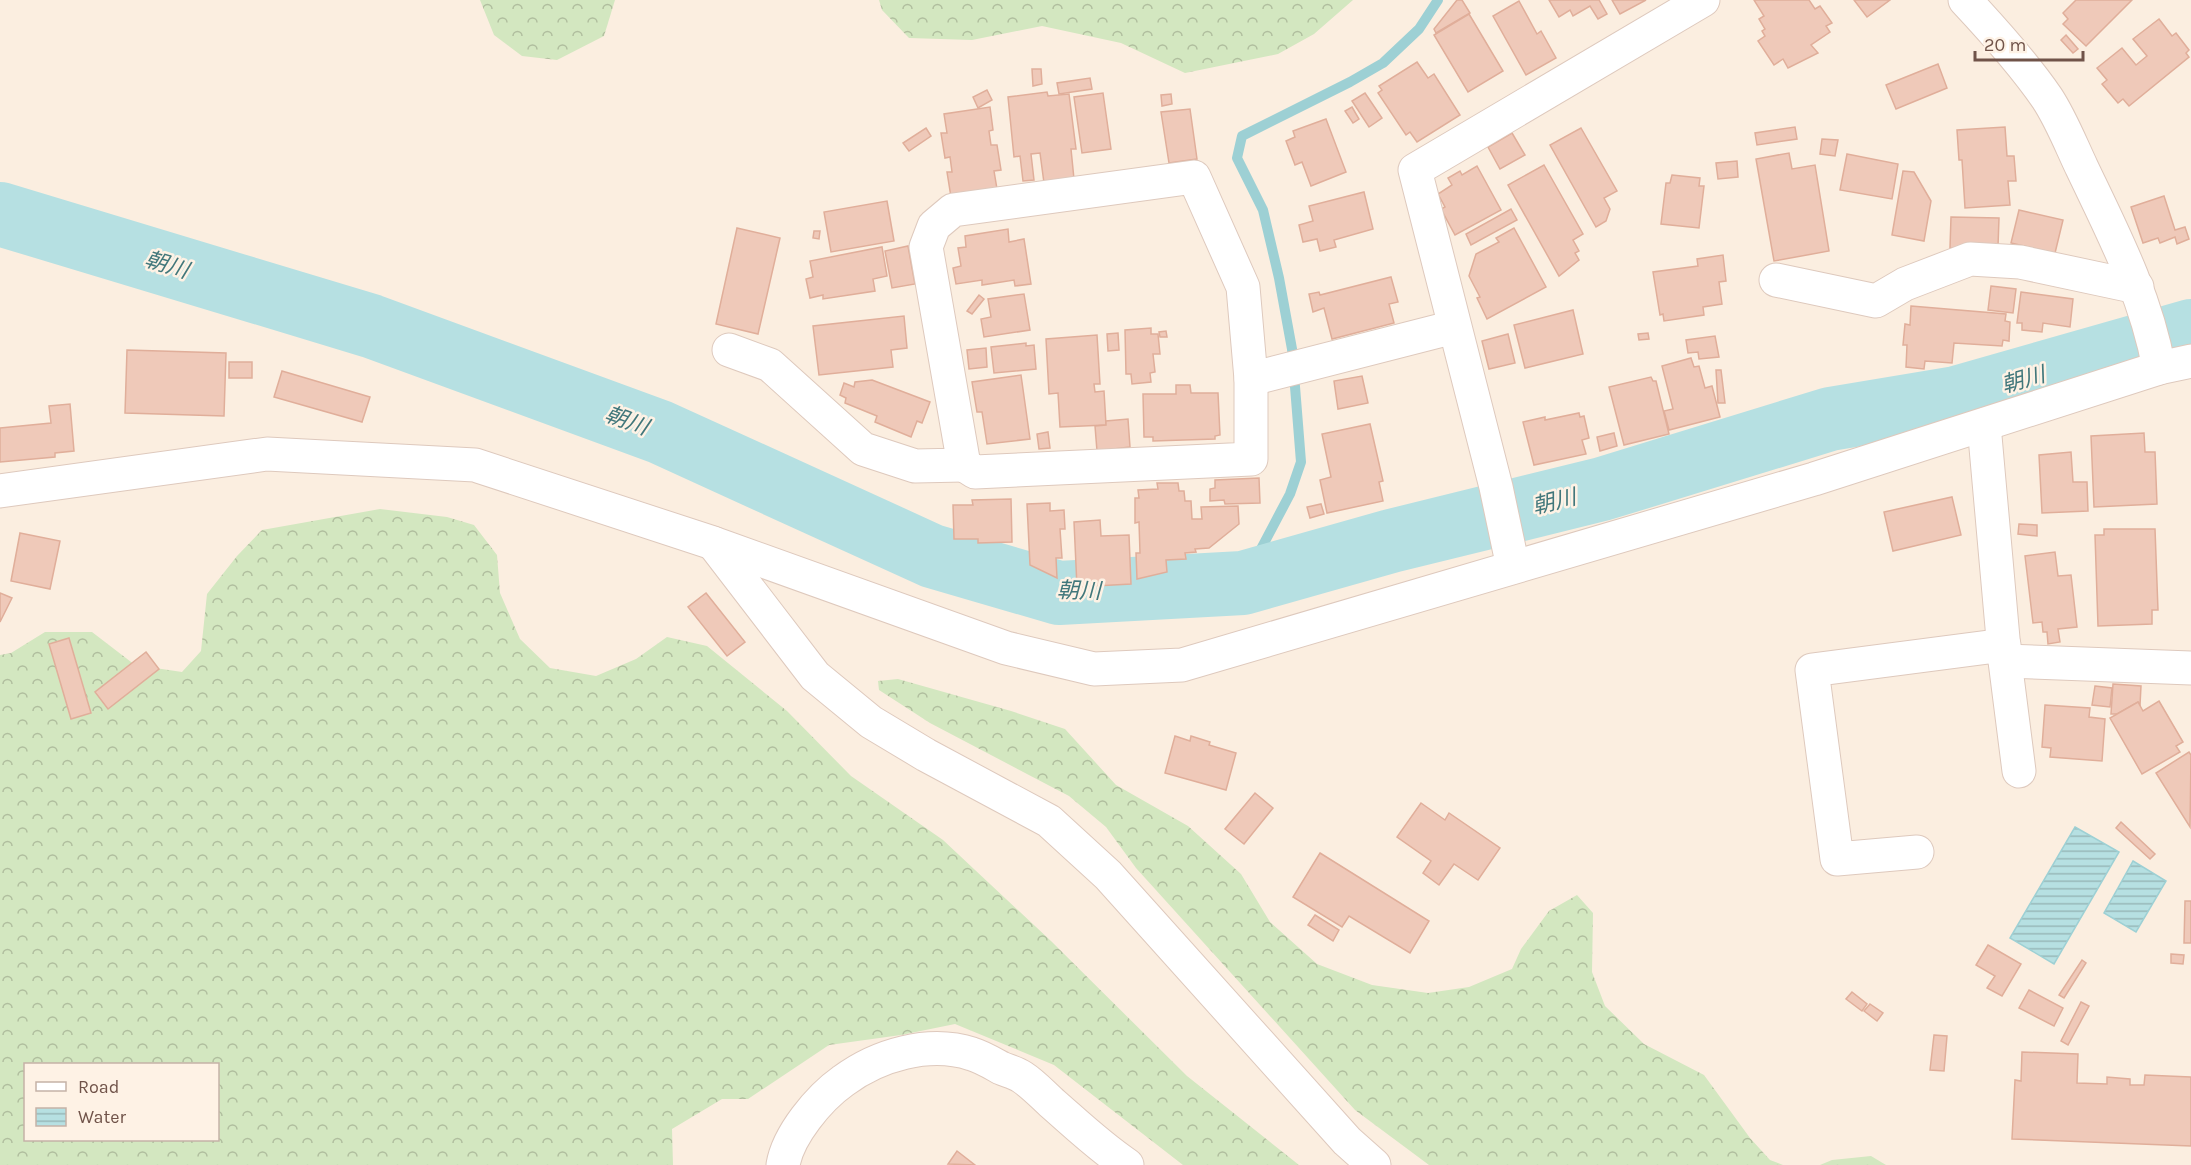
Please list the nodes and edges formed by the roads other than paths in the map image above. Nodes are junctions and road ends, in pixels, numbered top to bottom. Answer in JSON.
{"nodes":[{"id":1,"x":1703,"y":0,"type":"edge"},
{"id":2,"x":1965,"y":0,"type":"edge"},
{"id":3,"x":1776,"y":280,"type":"dead end"},
{"id":4,"x":2140,"y":297,"type":"junction"},
{"id":5,"x":1454,"y":327,"type":"junction"},
{"id":6,"x":729,"y":350,"type":"dead end"},
{"id":7,"x":2157,"y":360,"type":"junction"},
{"id":8,"x":2191,"y":361,"type":"edge"},
{"id":9,"x":1262,"y":376,"type":"junction"},
{"id":10,"x":1984,"y":425,"type":"junction"},
{"id":11,"x":964,"y":465,"type":"junction"},
{"id":12,"x":0,"y":491,"type":"edge"},
{"id":13,"x":713,"y":543,"type":"junction"},
{"id":14,"x":1513,"y":567,"type":"junction"},
{"id":15,"x":2005,"y":653,"type":"junction"},
{"id":16,"x":2191,"y":668,"type":"edge"},
{"id":17,"x":2019,"y":771,"type":"dead end"},
{"id":18,"x":1917,"y":852,"type":"dead end"},
{"id":19,"x":783,"y":1165,"type":"edge"},
{"id":20,"x":1127,"y":1165,"type":"edge"},
{"id":21,"x":1374,"y":1165,"type":"edge"}],
"edges":[{"from":1,"to":5,"type":"street"},
{"from":2,"to":4,"type":"street"},
{"from":3,"to":4,"type":"street"},
{"from":4,"to":7,"type":"street"},
{"from":5,"to":9,"type":"street"},
{"from":5,"to":14,"type":"street"},
{"from":6,"to":11,"type":"street"},
{"from":7,"to":8,"type":"street"},
{"from":7,"to":10,"type":"street"},
{"from":9,"to":11,"type":"street"},
{"from":9,"to":11,"type":"street"},
{"from":10,"to":14,"type":"street"},
{"from":10,"to":15,"type":"street"},
{"from":12,"to":13,"type":"street"},
{"from":13,"to":14,"type":"street"},
{"from":13,"to":21,"type":"street"},
{"from":15,"to":16,"type":"street"},
{"from":15,"to":17,"type":"street"},
{"from":15,"to":18,"type":"street"},
{"from":19,"to":20,"type":"street"}]}
